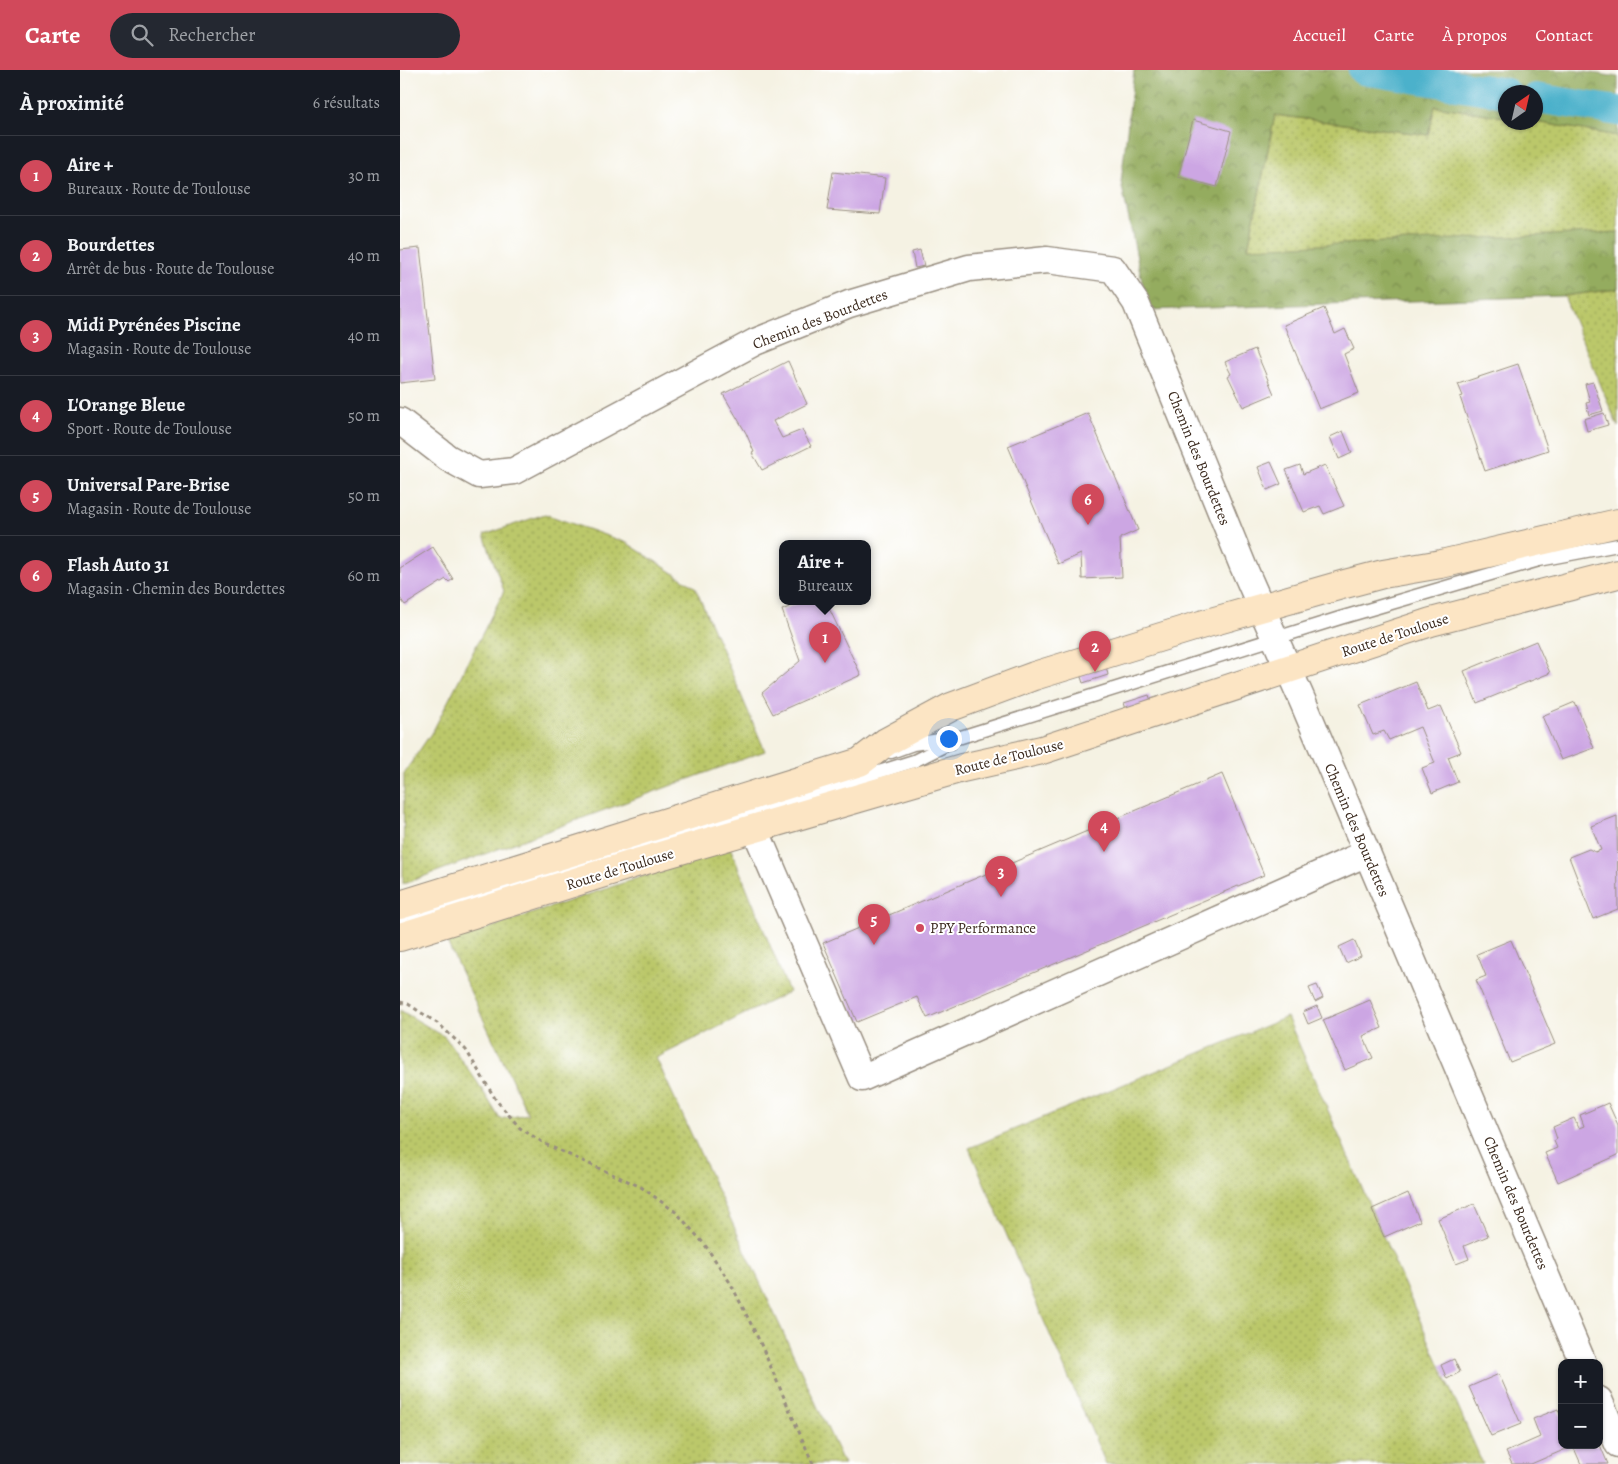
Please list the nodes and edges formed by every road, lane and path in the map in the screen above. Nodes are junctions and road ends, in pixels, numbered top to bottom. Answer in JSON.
{"nodes":[{"id":1,"x":400,"y":421,"type":"edge"},
{"id":2,"x":1618,"y":522,"type":"edge"},
{"id":3,"x":1618,"y":545,"type":"edge"},
{"id":4,"x":1618,"y":574,"type":"edge"},
{"id":5,"x":1262,"y":608,"type":"junction"},
{"id":6,"x":1275,"y":639,"type":"junction"},
{"id":7,"x":1288,"y":669,"type":"junction"},
{"id":8,"x":961,"y":737,"type":"junction"},
{"id":9,"x":860,"y":762,"type":"junction"},
{"id":10,"x":755,"y":829,"type":"junction"},
{"id":11,"x":1367,"y":853,"type":"junction"},
{"id":12,"x":400,"y":905,"type":"edge"},
{"id":13,"x":400,"y":922,"type":"edge"},
{"id":14,"x":400,"y":937,"type":"edge"},
{"id":15,"x":400,"y":1002,"type":"edge"},
{"id":16,"x":1581,"y":1359,"type":"edge"},
{"id":17,"x":1601,"y":1404,"type":"edge"},
{"id":18,"x":1618,"y":1444,"type":"edge"},
{"id":19,"x":813,"y":1464,"type":"edge"}],
"edges":[{"from":1,"to":5,"type":"street","name":"Chemin des Bourdettes"},
{"from":2,"to":5,"type":"main road","name":"Route de Toulouse"},
{"from":3,"to":6,"type":"lane","name":"Route de Toulouse"},
{"from":4,"to":7,"type":"main road","name":"Route de Toulouse"},
{"from":5,"to":6,"type":"street","name":"Chemin des Bourdettes"},
{"from":5,"to":9,"type":"main road","name":"Route de Toulouse"},
{"from":6,"to":7,"type":"street","name":"Chemin des Bourdettes"},
{"from":6,"to":8,"type":"lane","name":"Route de Toulouse"},
{"from":7,"to":10,"type":"main road","name":"Route de Toulouse"},
{"from":7,"to":11,"type":"street","name":"Chemin des Bourdettes"},
{"from":8,"to":9,"type":"lane","name":"Route de Toulouse"},
{"from":8,"to":13,"type":"lane","name":"Route de Toulouse"},
{"from":9,"to":12,"type":"main road","name":"Route de Toulouse"},
{"from":10,"to":11,"type":"street"},
{"from":10,"to":14,"type":"main road","name":"Route de Toulouse"},
{"from":11,"to":16,"type":"street","name":"Chemin des Bourdettes"},
{"from":15,"to":19,"type":"path"},
{"from":17,"to":18,"type":"street"}]}
